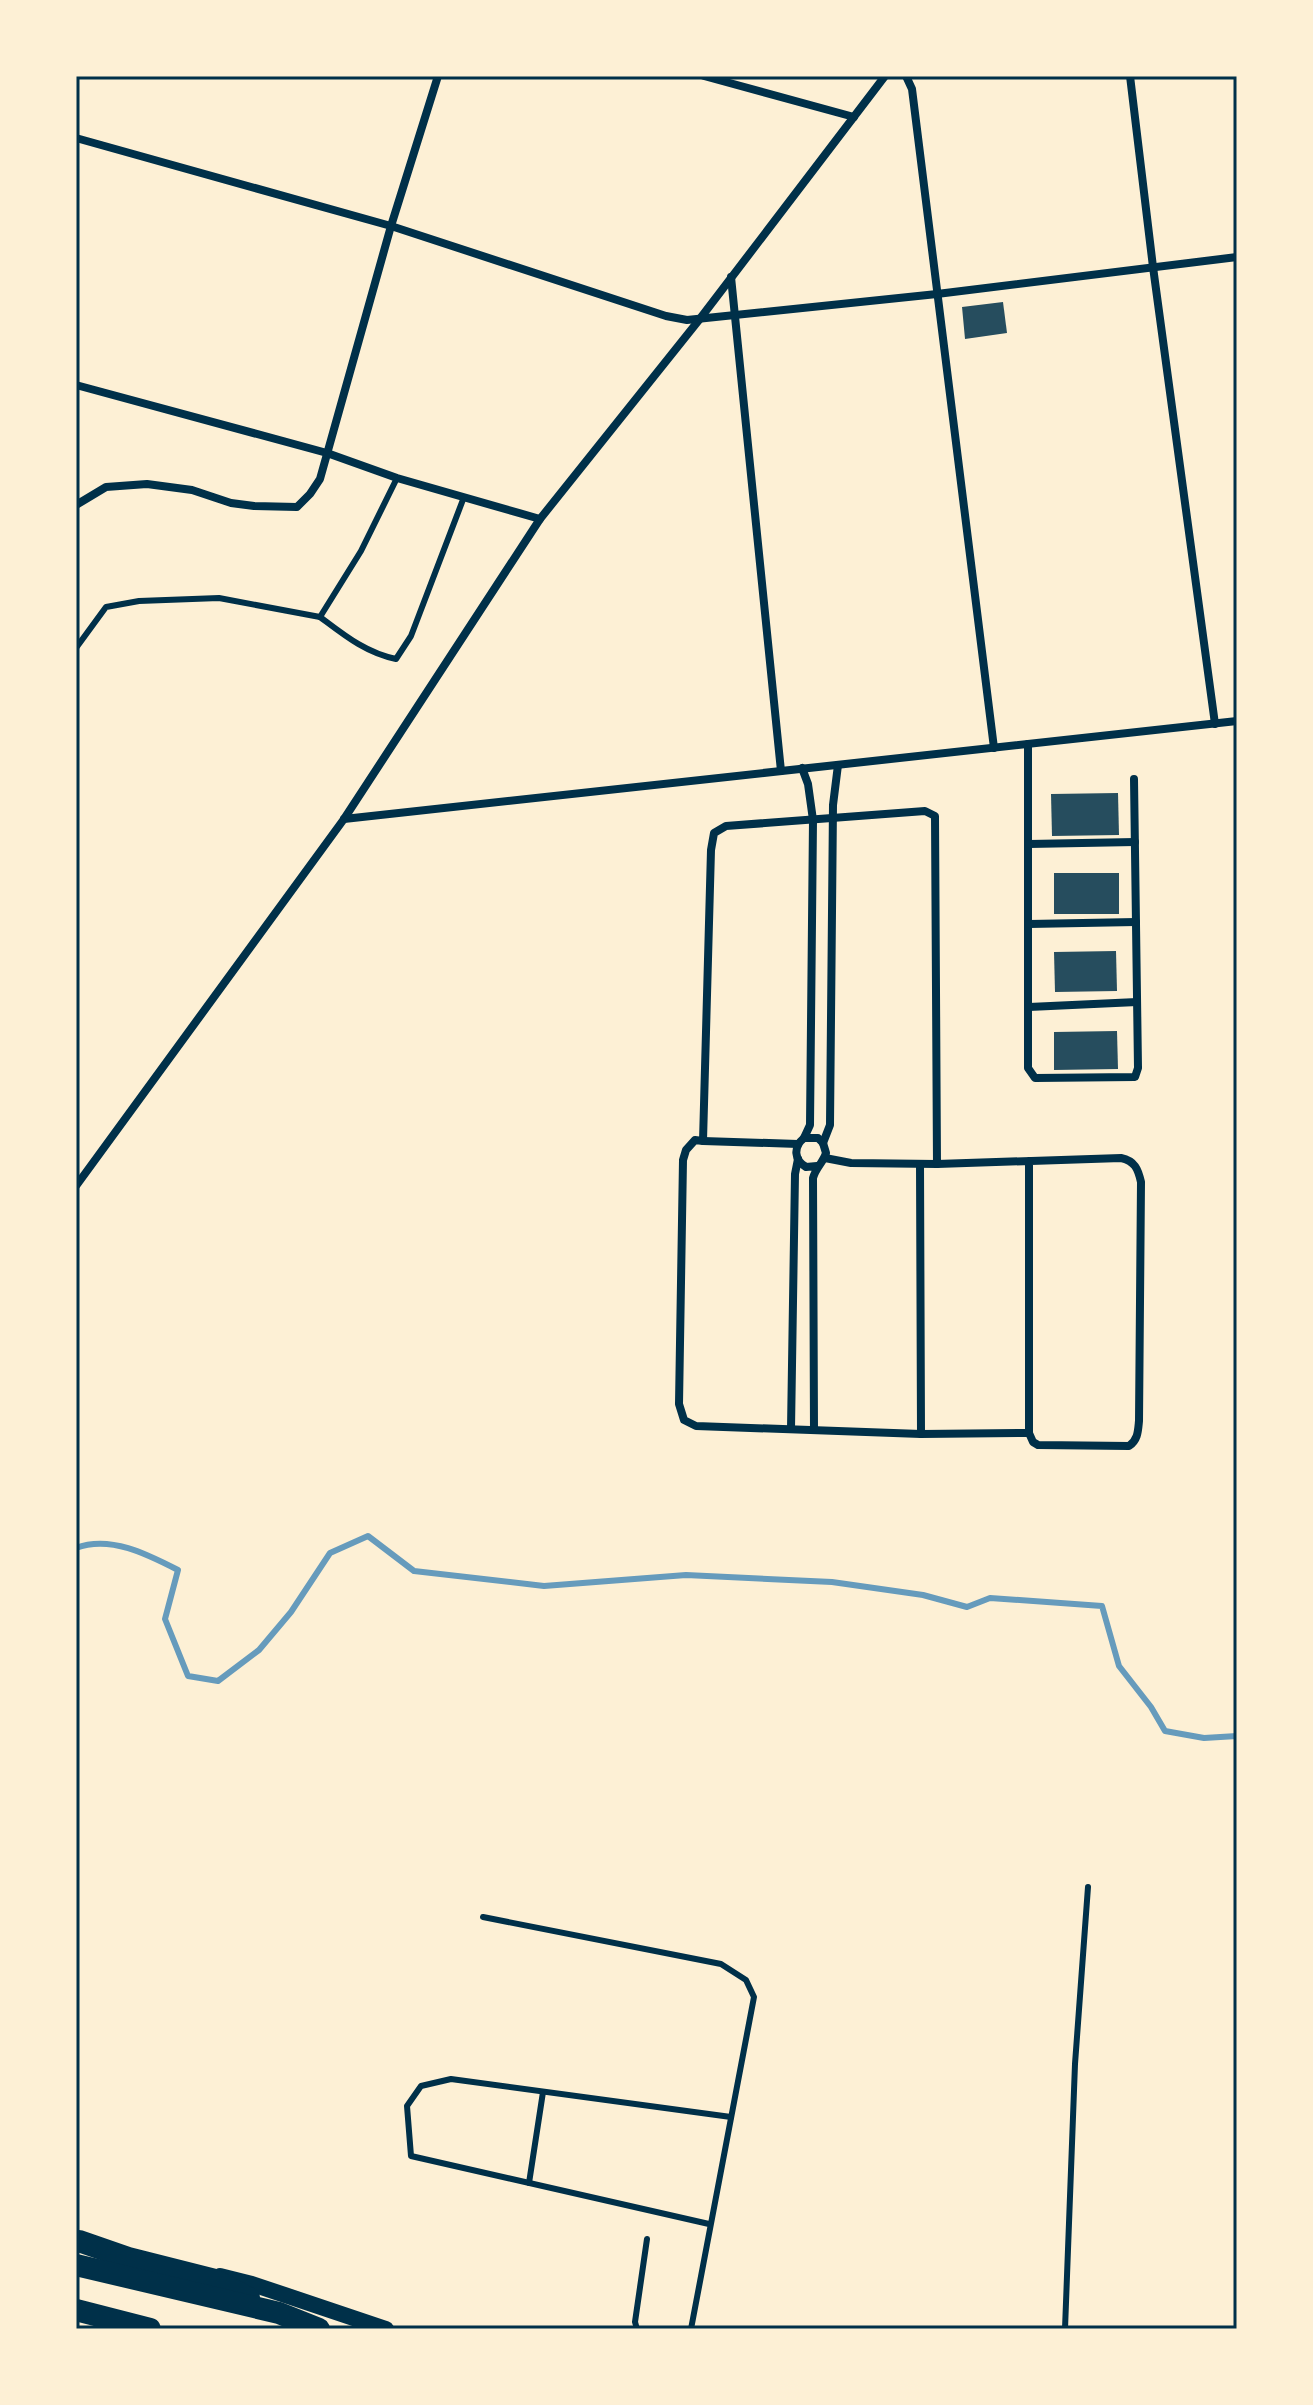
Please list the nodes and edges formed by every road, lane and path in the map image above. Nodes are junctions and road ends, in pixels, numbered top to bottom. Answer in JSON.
{"nodes":[{"id":1,"x":438,"y":76,"type":"edge"},
{"id":2,"x":704,"y":76,"type":"edge"},
{"id":3,"x":885,"y":76,"type":"edge"},
{"id":4,"x":906,"y":76,"type":"edge"},
{"id":5,"x":1130,"y":76,"type":"edge"},
{"id":6,"x":854,"y":117,"type":"junction"},
{"id":7,"x":76,"y":138,"type":"edge"},
{"id":8,"x":391,"y":226,"type":"junction"},
{"id":9,"x":1237,"y":257,"type":"edge"},
{"id":10,"x":1153,"y":267,"type":"junction"},
{"id":11,"x":731,"y":276,"type":"junction"},
{"id":12,"x":937,"y":294,"type":"junction"},
{"id":13,"x":734,"y":314,"type":"junction"},
{"id":14,"x":699,"y":320,"type":"junction"},
{"id":15,"x":76,"y":385,"type":"edge"},
{"id":16,"x":327,"y":453,"type":"junction"},
{"id":17,"x":397,"y":478,"type":"junction"},
{"id":18,"x":464,"y":497,"type":"junction"},
{"id":19,"x":76,"y":505,"type":"edge"},
{"id":20,"x":540,"y":519,"type":"junction"},
{"id":21,"x":320,"y":617,"type":"junction"},
{"id":22,"x":76,"y":648,"type":"edge"},
{"id":23,"x":1237,"y":721,"type":"edge"},
{"id":24,"x":1215,"y":724,"type":"junction"},
{"id":25,"x":1028,"y":744,"type":"junction"},
{"id":26,"x":994,"y":748,"type":"junction"},
{"id":27,"x":838,"y":765,"type":"junction"},
{"id":28,"x":802,"y":768,"type":"junction"},
{"id":29,"x":781,"y":771,"type":"junction"},
{"id":30,"x":1134,"y":779,"type":"dead end"},
{"id":31,"x":344,"y":819,"type":"junction"},
{"id":32,"x":833,"y":819,"type":"junction"},
{"id":33,"x":813,"y":820,"type":"junction"},
{"id":34,"x":1135,"y":842,"type":"junction"},
{"id":35,"x":1029,"y":844,"type":"junction"},
{"id":36,"x":1136,"y":922,"type":"junction"},
{"id":37,"x":1029,"y":924,"type":"junction"},
{"id":38,"x":1137,"y":1002,"type":"junction"},
{"id":39,"x":1029,"y":1007,"type":"junction"},
{"id":40,"x":703,"y":1141,"type":"junction"},
{"id":41,"x":801,"y":1141,"type":"junction"},
{"id":42,"x":823,"y":1143,"type":"junction"},
{"id":43,"x":825,"y":1158,"type":"junction"},
{"id":44,"x":798,"y":1159,"type":"junction"},
{"id":45,"x":1029,"y":1161,"type":"junction"},
{"id":46,"x":920,"y":1164,"type":"junction"},
{"id":47,"x":937,"y":1164,"type":"junction"},
{"id":48,"x":817,"y":1166,"type":"junction"},
{"id":49,"x":76,"y":1186,"type":"edge"},
{"id":50,"x":791,"y":1429,"type":"junction"},
{"id":51,"x":814,"y":1429,"type":"junction"},
{"id":52,"x":1029,"y":1433,"type":"junction"},
{"id":53,"x":921,"y":1434,"type":"junction"},
{"id":54,"x":1088,"y":1887,"type":"dead end"},
{"id":55,"x":483,"y":1917,"type":"dead end"},
{"id":56,"x":543,"y":2092,"type":"junction"},
{"id":57,"x":731,"y":2117,"type":"junction"},
{"id":58,"x":529,"y":2183,"type":"junction"},
{"id":59,"x":709,"y":2224,"type":"junction"},
{"id":60,"x":647,"y":2239,"type":"dead end"},
{"id":61,"x":78,"y":2241,"type":"edge"},
{"id":62,"x":76,"y":2265,"type":"edge"},
{"id":63,"x":76,"y":2310,"type":"edge"},
{"id":64,"x":279,"y":2313,"type":"junction"},
{"id":65,"x":76,"y":2316,"type":"edge"},
{"id":66,"x":120,"y":2329,"type":"edge"},
{"id":67,"x":150,"y":2329,"type":"edge"},
{"id":68,"x":319,"y":2329,"type":"edge"},
{"id":69,"x":386,"y":2329,"type":"edge"},
{"id":70,"x":637,"y":2329,"type":"edge"},
{"id":71,"x":691,"y":2329,"type":"edge"},
{"id":72,"x":1065,"y":2329,"type":"edge"}],
"edges":[{"from":1,"to":8,"type":"street"},
{"from":2,"to":6,"type":"street"},
{"from":3,"to":6,"type":"street"},
{"from":4,"to":12,"type":"street"},
{"from":5,"to":10,"type":"street"},
{"from":6,"to":11,"type":"street"},
{"from":7,"to":8,"type":"street"},
{"from":8,"to":14,"type":"street"},
{"from":8,"to":16,"type":"street"},
{"from":9,"to":10,"type":"street"},
{"from":10,"to":12,"type":"street"},
{"from":10,"to":24,"type":"street"},
{"from":11,"to":13,"type":"street"},
{"from":11,"to":14,"type":"street"},
{"from":12,"to":13,"type":"street"},
{"from":12,"to":26,"type":"street"},
{"from":13,"to":14,"type":"street"},
{"from":13,"to":29,"type":"street"},
{"from":14,"to":20,"type":"street"},
{"from":15,"to":16,"type":"street"},
{"from":16,"to":17,"type":"street"},
{"from":16,"to":19,"type":"street"},
{"from":17,"to":18,"type":"street"},
{"from":17,"to":21,"type":"lane"},
{"from":18,"to":20,"type":"street"},
{"from":18,"to":21,"type":"lane"},
{"from":20,"to":31,"type":"street"},
{"from":21,"to":22,"type":"lane"},
{"from":23,"to":24,"type":"street"},
{"from":24,"to":25,"type":"street"},
{"from":25,"to":26,"type":"street"},
{"from":25,"to":35,"type":"street"},
{"from":26,"to":27,"type":"street"},
{"from":27,"to":28,"type":"street"},
{"from":27,"to":32,"type":"street"},
{"from":28,"to":29,"type":"street"},
{"from":28,"to":33,"type":"street"},
{"from":29,"to":31,"type":"street"},
{"from":30,"to":34,"type":"street"},
{"from":31,"to":49,"type":"street"},
{"from":32,"to":33,"type":"street"},
{"from":32,"to":42,"type":"street"},
{"from":32,"to":47,"type":"street"},
{"from":33,"to":40,"type":"street"},
{"from":33,"to":41,"type":"street"},
{"from":34,"to":35,"type":"street"},
{"from":34,"to":36,"type":"street"},
{"from":35,"to":37,"type":"street"},
{"from":36,"to":37,"type":"street"},
{"from":36,"to":38,"type":"street"},
{"from":37,"to":39,"type":"street"},
{"from":38,"to":39,"type":"street"},
{"from":38,"to":39,"type":"street"},
{"from":40,"to":41,"type":"street"},
{"from":40,"to":50,"type":"street"},
{"from":41,"to":42,"type":"street"},
{"from":41,"to":44,"type":"street"},
{"from":42,"to":43,"type":"street"},
{"from":43,"to":46,"type":"street"},
{"from":43,"to":48,"type":"street"},
{"from":44,"to":48,"type":"street"},
{"from":44,"to":50,"type":"street"},
{"from":45,"to":47,"type":"street"},
{"from":45,"to":52,"type":"street"},
{"from":45,"to":52,"type":"street"},
{"from":46,"to":47,"type":"street"},
{"from":46,"to":53,"type":"street"},
{"from":48,"to":51,"type":"street"},
{"from":50,"to":51,"type":"street"},
{"from":51,"to":53,"type":"street"},
{"from":52,"to":53,"type":"street"},
{"from":54,"to":72,"type":"lane"},
{"from":55,"to":57,"type":"lane"},
{"from":56,"to":57,"type":"lane"},
{"from":56,"to":58,"type":"lane"},
{"from":56,"to":58,"type":"lane"},
{"from":57,"to":59,"type":"lane"},
{"from":58,"to":59,"type":"lane"},
{"from":59,"to":71,"type":"lane"},
{"from":60,"to":70,"type":"lane"},
{"from":61,"to":64,"type":"highway"},
{"from":61,"to":69,"type":"main road"},
{"from":62,"to":64,"type":"highway"},
{"from":63,"to":67,"type":"highway"},
{"from":64,"to":68,"type":"highway"},
{"from":65,"to":66,"type":"highway"}]}
